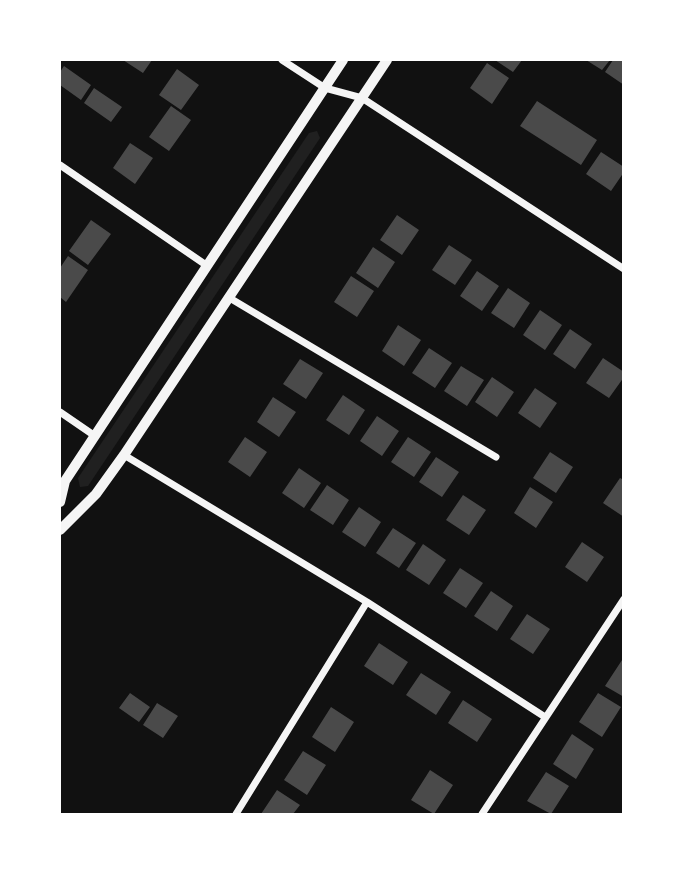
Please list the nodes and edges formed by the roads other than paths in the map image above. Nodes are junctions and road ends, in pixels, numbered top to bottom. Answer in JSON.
{"nodes":[{"id":1,"x":282,"y":60,"type":"edge"},
{"id":2,"x":343,"y":60,"type":"edge"},
{"id":3,"x":387,"y":60,"type":"edge"},
{"id":4,"x":325,"y":88,"type":"junction"},
{"id":5,"x":362,"y":99,"type":"junction"},
{"id":6,"x":60,"y":165,"type":"edge"},
{"id":7,"x":206,"y":265,"type":"junction"},
{"id":8,"x":624,"y":269,"type":"edge"},
{"id":9,"x":228,"y":297,"type":"junction"},
{"id":10,"x":60,"y":412,"type":"edge"},
{"id":11,"x":95,"y":436,"type":"junction"},
{"id":12,"x":124,"y":455,"type":"junction"},
{"id":13,"x":496,"y":457,"type":"dead end"},
{"id":14,"x":60,"y":502,"type":"edge"},
{"id":15,"x":60,"y":530,"type":"edge"},
{"id":16,"x":624,"y":599,"type":"edge"},
{"id":17,"x":367,"y":602,"type":"junction"},
{"id":18,"x":545,"y":717,"type":"junction"},
{"id":19,"x":236,"y":814,"type":"edge"},
{"id":20,"x":482,"y":814,"type":"edge"}],
"edges":[{"from":1,"to":4,"type":"street"},
{"from":2,"to":4,"type":"street"},
{"from":3,"to":5,"type":"street"},
{"from":4,"to":5,"type":"street"},
{"from":4,"to":7,"type":"street"},
{"from":5,"to":8,"type":"street"},
{"from":5,"to":9,"type":"street"},
{"from":6,"to":7,"type":"street"},
{"from":7,"to":11,"type":"street"},
{"from":9,"to":12,"type":"street"},
{"from":9,"to":13,"type":"street"},
{"from":10,"to":11,"type":"street"},
{"from":11,"to":14,"type":"street"},
{"from":12,"to":15,"type":"street"},
{"from":12,"to":17,"type":"street"},
{"from":16,"to":18,"type":"street"},
{"from":17,"to":18,"type":"street"},
{"from":17,"to":19,"type":"street"},
{"from":18,"to":20,"type":"street"}]}
